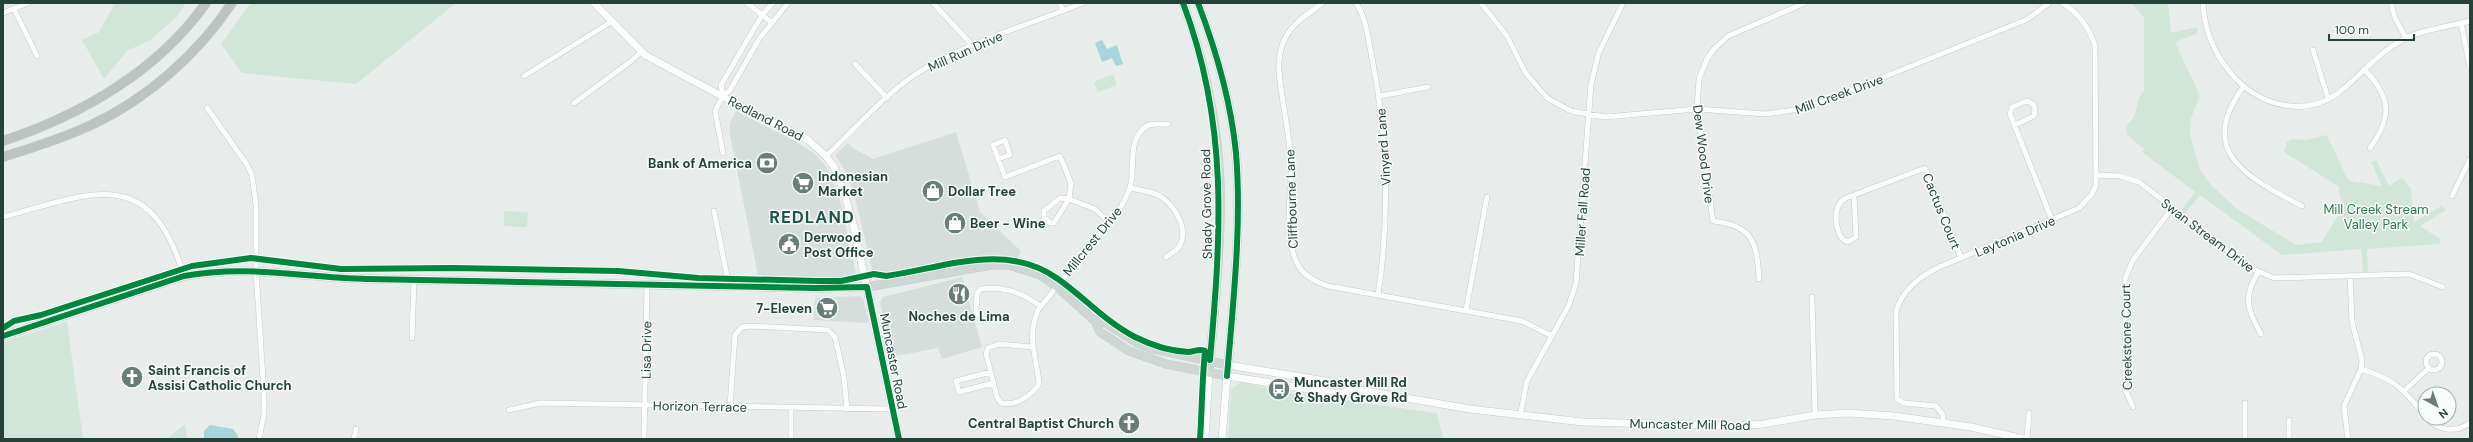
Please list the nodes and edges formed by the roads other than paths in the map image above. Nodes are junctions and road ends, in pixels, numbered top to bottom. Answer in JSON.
{"nodes":[{"id":1,"x":28,"y":3,"type":"edge"},
{"id":2,"x":206,"y":3,"type":"edge"},
{"id":3,"x":232,"y":3,"type":"edge"},
{"id":4,"x":594,"y":3,"type":"edge"},
{"id":5,"x":747,"y":3,"type":"edge"},
{"id":6,"x":773,"y":3,"type":"edge"},
{"id":7,"x":788,"y":3,"type":"edge"},
{"id":8,"x":933,"y":3,"type":"edge"},
{"id":9,"x":1060,"y":3,"type":"edge"},
{"id":10,"x":1083,"y":3,"type":"edge"},
{"id":11,"x":1183,"y":3,"type":"edge"},
{"id":12,"x":1198,"y":3,"type":"edge"},
{"id":13,"x":1323,"y":3,"type":"edge"},
{"id":14,"x":1356,"y":3,"type":"edge"},
{"id":15,"x":1482,"y":3,"type":"edge"},
{"id":16,"x":1623,"y":3,"type":"edge"},
{"id":17,"x":1804,"y":3,"type":"edge"},
{"id":18,"x":2049,"y":3,"type":"edge"},
{"id":19,"x":2062,"y":3,"type":"edge"},
{"id":20,"x":2203,"y":3,"type":"edge"},
{"id":21,"x":2391,"y":3,"type":"edge"},
{"id":22,"x":14,"y":9,"type":"junction"},
{"id":23,"x":1063,"y":11,"type":"junction"},
{"id":24,"x":3,"y":13,"type":"edge"},
{"id":25,"x":762,"y":15,"type":"junction"},
{"id":26,"x":2470,"y":21,"type":"edge"},
{"id":27,"x":611,"y":22,"type":"junction"},
{"id":28,"x":771,"y":22,"type":"junction"},
{"id":29,"x":2461,"y":23,"type":"junction"},
{"id":30,"x":2406,"y":38,"type":"junction"},
{"id":31,"x":972,"y":46,"type":"junction"},
{"id":32,"x":2313,"y":50,"type":"dead end"},
{"id":33,"x":641,"y":52,"type":"junction"},
{"id":34,"x":37,"y":56,"type":"dead end"},
{"id":35,"x":855,"y":64,"type":"dead end"},
{"id":36,"x":2470,"y":68,"type":"edge"},
{"id":37,"x":2364,"y":69,"type":"junction"},
{"id":38,"x":524,"y":76,"type":"dead end"},
{"id":39,"x":2244,"y":86,"type":"junction"},
{"id":40,"x":1428,"y":87,"type":"dead end"},
{"id":41,"x":723,"y":96,"type":"junction"},
{"id":42,"x":1380,"y":96,"type":"junction"},
{"id":43,"x":887,"y":98,"type":"junction"},
{"id":44,"x":2328,"y":98,"type":"junction"},
{"id":45,"x":574,"y":103,"type":"dead end"},
{"id":46,"x":206,"y":108,"type":"dead end"},
{"id":47,"x":1697,"y":109,"type":"junction"},
{"id":48,"x":1589,"y":116,"type":"junction"},
{"id":49,"x":1168,"y":124,"type":"dead end"},
{"id":50,"x":2015,"y":125,"type":"junction"},
{"id":51,"x":3,"y":141,"type":"edge"},
{"id":52,"x":2370,"y":148,"type":"dead end"},
{"id":53,"x":723,"y":154,"type":"dead end"},
{"id":54,"x":826,"y":156,"type":"junction"},
{"id":55,"x":3,"y":157,"type":"edge"},
{"id":56,"x":998,"y":159,"type":"dead end"},
{"id":57,"x":2470,"y":159,"type":"edge"},
{"id":58,"x":2096,"y":175,"type":"junction"},
{"id":59,"x":1130,"y":188,"type":"junction"},
{"id":60,"x":1854,"y":195,"type":"junction"},
{"id":61,"x":2452,"y":196,"type":"dead end"},
{"id":62,"x":1487,"y":197,"type":"dead end"},
{"id":63,"x":1069,"y":200,"type":"junction"},
{"id":64,"x":2302,"y":206,"type":"dead end"},
{"id":65,"x":2172,"y":208,"type":"junction"},
{"id":66,"x":714,"y":211,"type":"dead end"},
{"id":67,"x":3,"y":217,"type":"edge"},
{"id":68,"x":2052,"y":220,"type":"junction"},
{"id":69,"x":1109,"y":222,"type":"junction"},
{"id":70,"x":1166,"y":257,"type":"dead end"},
{"id":71,"x":1961,"y":258,"type":"junction"},
{"id":72,"x":256,"y":270,"type":"junction"},
{"id":73,"x":2258,"y":272,"type":"junction"},
{"id":74,"x":184,"y":276,"type":"junction"},
{"id":75,"x":2350,"y":276,"type":"junction"},
{"id":76,"x":1759,"y":279,"type":"dead end"},
{"id":77,"x":414,"y":280,"type":"junction"},
{"id":78,"x":647,"y":285,"type":"junction"},
{"id":79,"x":730,"y":286,"type":"junction"},
{"id":80,"x":1056,"y":286,"type":"junction"},
{"id":81,"x":866,"y":287,"type":"junction"},
{"id":82,"x":2443,"y":287,"type":"dead end"},
{"id":83,"x":1378,"y":294,"type":"junction"},
{"id":84,"x":1812,"y":297,"type":"dead end"},
{"id":85,"x":1040,"y":306,"type":"junction"},
{"id":86,"x":1466,"y":310,"type":"junction"},
{"id":87,"x":980,"y":316,"type":"dead end"},
{"id":88,"x":1094,"y":321,"type":"junction"},
{"id":89,"x":2261,"y":334,"type":"dead end"},
{"id":90,"x":3,"y":336,"type":"edge"},
{"id":91,"x":1552,"y":336,"type":"junction"},
{"id":92,"x":412,"y":338,"type":"dead end"},
{"id":93,"x":1032,"y":347,"type":"junction"},
{"id":94,"x":1210,"y":361,"type":"junction"},
{"id":95,"x":1228,"y":365,"type":"junction"},
{"id":96,"x":2429,"y":368,"type":"dead end"},
{"id":97,"x":2361,"y":369,"type":"junction"},
{"id":98,"x":991,"y":372,"type":"junction"},
{"id":99,"x":1209,"y":372,"type":"junction"},
{"id":100,"x":1227,"y":376,"type":"junction"},
{"id":101,"x":994,"y":383,"type":"junction"},
{"id":102,"x":1354,"y":389,"type":"junction"},
{"id":103,"x":2404,"y":391,"type":"junction"},
{"id":104,"x":2245,"y":403,"type":"dead end"},
{"id":105,"x":645,"y":405,"type":"junction"},
{"id":106,"x":2417,"y":406,"type":"edge"},
{"id":107,"x":730,"y":407,"type":"junction"},
{"id":108,"x":2133,"y":407,"type":"dead end"},
{"id":109,"x":791,"y":408,"type":"junction"},
{"id":110,"x":847,"y":409,"type":"junction"},
{"id":111,"x":892,"y":409,"type":"junction"},
{"id":112,"x":509,"y":410,"type":"dead end"},
{"id":113,"x":2029,"y":413,"type":"dead end"},
{"id":114,"x":1815,"y":415,"type":"junction"},
{"id":115,"x":1520,"y":416,"type":"junction"},
{"id":116,"x":2289,"y":420,"type":"dead end"},
{"id":117,"x":1943,"y":423,"type":"junction"},
{"id":118,"x":2470,"y":423,"type":"edge"},
{"id":119,"x":2436,"y":426,"type":"edge"},
{"id":120,"x":356,"y":429,"type":"dead end"},
{"id":121,"x":259,"y":439,"type":"edge"},
{"id":122,"x":354,"y":439,"type":"edge"},
{"id":123,"x":644,"y":439,"type":"edge"},
{"id":124,"x":791,"y":439,"type":"edge"},
{"id":125,"x":899,"y":439,"type":"edge"},
{"id":126,"x":1205,"y":439,"type":"edge"},
{"id":127,"x":1222,"y":439,"type":"edge"},
{"id":128,"x":2026,"y":439,"type":"edge"},
{"id":129,"x":2245,"y":439,"type":"edge"},
{"id":130,"x":2290,"y":439,"type":"edge"},
{"id":131,"x":2348,"y":439,"type":"edge"}],
"edges":[{"from":1,"to":22,"type":"street"},
{"from":2,"to":51,"type":"highway"},
{"from":3,"to":55,"type":"highway"},
{"from":4,"to":27,"type":"main road","name":"Redland Road"},
{"from":5,"to":25,"type":"street"},
{"from":6,"to":25,"type":"street"},
{"from":7,"to":28,"type":"street"},
{"from":8,"to":31,"type":"street"},
{"from":9,"to":23,"type":"street"},
{"from":10,"to":23,"type":"street","name":"Mill Run Drive"},
{"from":11,"to":94,"type":"main road","name":"Shady Grove Road"},
{"from":12,"to":95,"type":"main road"},
{"from":13,"to":83,"type":"street","name":"Cliffbourne Lane"},
{"from":14,"to":42,"type":"street","name":"Vinyard Lane"},
{"from":15,"to":48,"type":"street","name":"Mill Creek Drive"},
{"from":16,"to":48,"type":"street","name":"Miller Fall Road"},
{"from":17,"to":47,"type":"street","name":"Dew Wood Drive"},
{"from":18,"to":47,"type":"street","name":"Mill Creek Drive"},
{"from":19,"to":58,"type":"street","name":"Laytonia Drive"},
{"from":20,"to":39,"type":"street"},
{"from":21,"to":30,"type":"street"},
{"from":22,"to":24,"type":"street"},
{"from":22,"to":34,"type":"street"},
{"from":23,"to":31,"type":"street","name":"Mill Run Drive"},
{"from":25,"to":28,"type":"street"},
{"from":25,"to":41,"type":"street"},
{"from":26,"to":29,"type":"street"},
{"from":27,"to":33,"type":"main road","name":"Redland Road"},
{"from":27,"to":38,"type":"street"},
{"from":28,"to":41,"type":"street"},
{"from":29,"to":30,"type":"street"},
{"from":29,"to":36,"type":"street"},
{"from":30,"to":37,"type":"street"},
{"from":31,"to":43,"type":"street","name":"Mill Run Drive"},
{"from":32,"to":44,"type":"street"},
{"from":33,"to":41,"type":"main road","name":"Redland Road"},
{"from":33,"to":45,"type":"street"},
{"from":35,"to":43,"type":"street"},
{"from":37,"to":44,"type":"street"},
{"from":37,"to":52,"type":"street"},
{"from":39,"to":44,"type":"street"},
{"from":39,"to":64,"type":"street"},
{"from":40,"to":42,"type":"street"},
{"from":41,"to":53,"type":"street"},
{"from":41,"to":54,"type":"main road","name":"Redland Road"},
{"from":42,"to":83,"type":"street","name":"Vinyard Lane"},
{"from":43,"to":54,"type":"street","name":"Mill Run Drive"},
{"from":46,"to":72,"type":"street"},
{"from":47,"to":48,"type":"street","name":"Mill Creek Drive"},
{"from":47,"to":76,"type":"street","name":"Dew Wood Drive"},
{"from":48,"to":91,"type":"street","name":"Miller Fall Road"},
{"from":49,"to":59,"type":"street","name":"Millcrest Drive"},
{"from":50,"to":50,"type":"street"},
{"from":50,"to":68,"type":"street"},
{"from":54,"to":81,"type":"main road","name":"Redland Road"},
{"from":56,"to":63,"type":"street"},
{"from":57,"to":61,"type":"street"},
{"from":58,"to":65,"type":"street","name":"Swan Stream Drive"},
{"from":58,"to":68,"type":"street","name":"Laytonia Drive"},
{"from":59,"to":69,"type":"street","name":"Millcrest Drive"},
{"from":59,"to":70,"type":"street"},
{"from":60,"to":60,"type":"street","name":"Cactus Court"},
{"from":60,"to":71,"type":"street","name":"Cactus Court"},
{"from":62,"to":86,"type":"street"},
{"from":63,"to":63,"type":"street"},
{"from":63,"to":69,"type":"street"},
{"from":65,"to":73,"type":"street","name":"Swan Stream Drive"},
{"from":65,"to":108,"type":"street","name":"Creekstone Court"},
{"from":66,"to":79,"type":"street"},
{"from":67,"to":74,"type":"street"},
{"from":68,"to":71,"type":"street","name":"Laytonia Drive"},
{"from":69,"to":80,"type":"street","name":"Millcrest Drive"},
{"from":71,"to":117,"type":"street","name":"Laytonia Drive"},
{"from":72,"to":74,"type":"main road","name":"Muncaster Mill Road"},
{"from":72,"to":77,"type":"main road","name":"Muncaster Mill Road"},
{"from":72,"to":121,"type":"street"},
{"from":73,"to":75,"type":"street","name":"Swan Stream Drive"},
{"from":73,"to":89,"type":"street"},
{"from":74,"to":90,"type":"main road","name":"Muncaster Mill Road"},
{"from":75,"to":82,"type":"street","name":"Swan Stream Drive"},
{"from":75,"to":97,"type":"street"},
{"from":77,"to":78,"type":"main road","name":"Muncaster Mill Road"},
{"from":77,"to":92,"type":"street"},
{"from":78,"to":79,"type":"main road","name":"Muncaster Mill Road"},
{"from":78,"to":105,"type":"street","name":"Lisa Drive"},
{"from":79,"to":81,"type":"main road","name":"Muncaster Mill Road"},
{"from":80,"to":81,"type":"main road","name":"Muncaster Mill Road"},
{"from":80,"to":85,"type":"street","name":"Millcrest Drive"},
{"from":80,"to":88,"type":"main road","name":"Muncaster Mill Road"},
{"from":81,"to":111,"type":"main road","name":"Muncaster Road"},
{"from":83,"to":86,"type":"street","name":"Cliffbourne Lane"},
{"from":84,"to":114,"type":"street"},
{"from":85,"to":87,"type":"street"},
{"from":85,"to":93,"type":"street","name":"Millcrest Drive"},
{"from":86,"to":91,"type":"street","name":"Cliffbourne Lane"},
{"from":88,"to":94,"type":"main road","name":"Muncaster Mill Road"},
{"from":88,"to":99,"type":"main road","name":"Muncaster Mill Road"},
{"from":91,"to":115,"type":"street","name":"Miller Fall Road"},
{"from":93,"to":98,"type":"street"},
{"from":93,"to":101,"type":"street"},
{"from":94,"to":95,"type":"main road","name":"Muncaster Mill Road"},
{"from":94,"to":99,"type":"main road","name":"Shady Grove Road"},
{"from":95,"to":100,"type":"main road"},
{"from":95,"to":102,"type":"main road","name":"Muncaster Mill Road"},
{"from":96,"to":103,"type":"street"},
{"from":97,"to":103,"type":"street"},
{"from":97,"to":131,"type":"street"},
{"from":98,"to":101,"type":"street"},
{"from":98,"to":101,"type":"street"},
{"from":99,"to":100,"type":"main road","name":"Muncaster Mill Road"},
{"from":99,"to":126,"type":"main road"},
{"from":100,"to":102,"type":"main road","name":"Muncaster Mill Road"},
{"from":100,"to":127,"type":"main road"},
{"from":102,"to":115,"type":"main road","name":"Muncaster Mill Road"},
{"from":103,"to":106,"type":"street"},
{"from":104,"to":129,"type":"street"},
{"from":105,"to":107,"type":"street","name":"Horizon Terrace"},
{"from":105,"to":112,"type":"street","name":"Horizon Terrace"},
{"from":105,"to":123,"type":"street","name":"Lisa Drive"},
{"from":107,"to":109,"type":"street","name":"Horizon Terrace"},
{"from":107,"to":110,"type":"street"},
{"from":109,"to":110,"type":"street","name":"Horizon Terrace"},
{"from":109,"to":124,"type":"street"},
{"from":110,"to":111,"type":"street","name":"Horizon Terrace"},
{"from":111,"to":125,"type":"main road","name":"Muncaster Road"},
{"from":113,"to":128,"type":"street"},
{"from":114,"to":115,"type":"main road","name":"Muncaster Mill Road"},
{"from":114,"to":117,"type":"main road","name":"Muncaster Mill Road"},
{"from":116,"to":130,"type":"street"},
{"from":117,"to":128,"type":"main road","name":"Muncaster Mill Road"},
{"from":118,"to":119,"type":"street"},
{"from":120,"to":122,"type":"street"}]}
